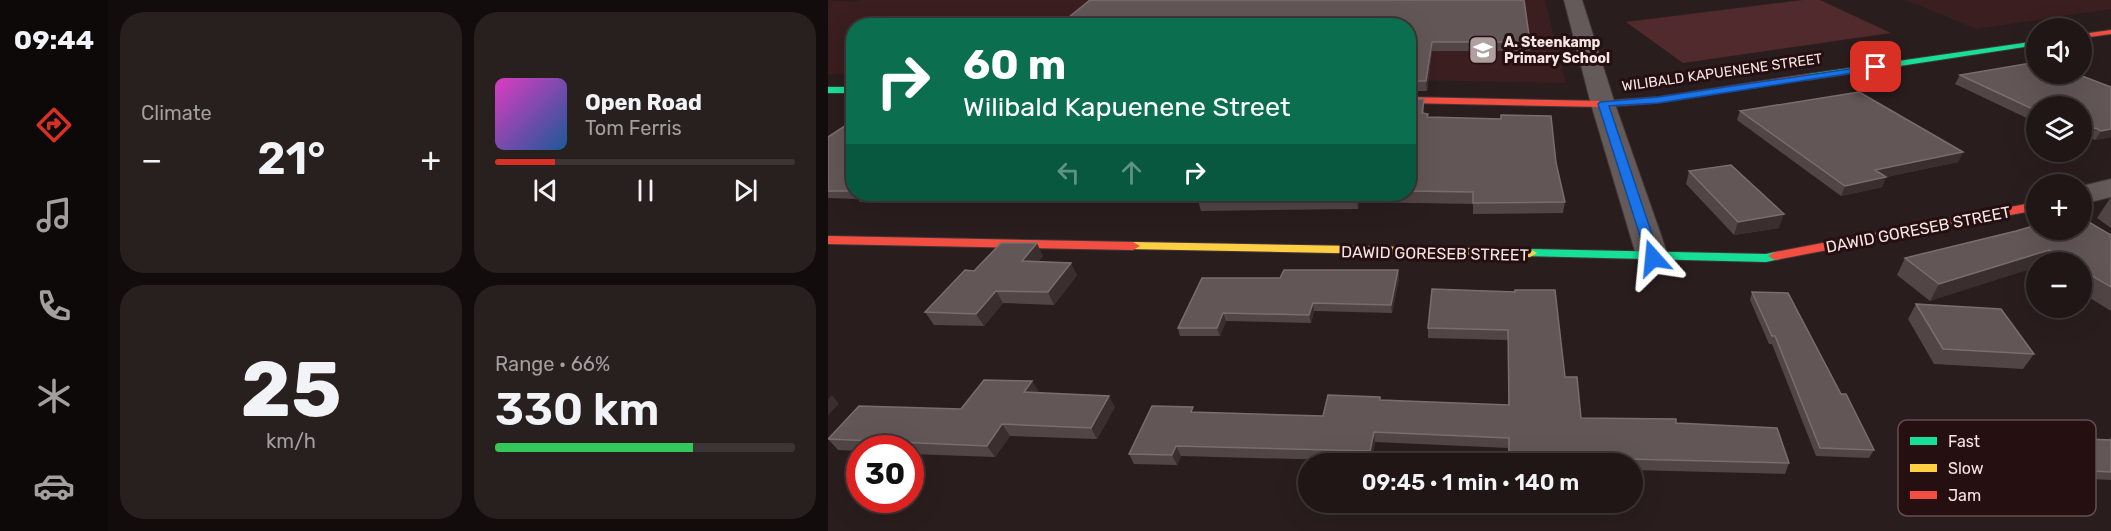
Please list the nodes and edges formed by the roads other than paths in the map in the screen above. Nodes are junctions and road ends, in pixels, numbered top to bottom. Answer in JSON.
{"nodes":[{"id":1,"x":1573,"y":0,"type":"edge"},
{"id":2,"x":2111,"y":32,"type":"edge"},
{"id":3,"x":2092,"y":35,"type":"edge"},
{"id":4,"x":2026,"y":45,"type":"edge"},
{"id":5,"x":828,"y":90,"type":"edge"},
{"id":6,"x":846,"y":90,"type":"edge"},
{"id":7,"x":1416,"y":100,"type":"edge"},
{"id":8,"x":1603,"y":104,"type":"junction"},
{"id":9,"x":2111,"y":188,"type":"edge"},
{"id":10,"x":2092,"y":193,"type":"edge"},
{"id":11,"x":2026,"y":208,"type":"edge"},
{"id":12,"x":828,"y":240,"type":"edge"},
{"id":13,"x":1653,"y":258,"type":"junction"}],
"edges":[{"from":1,"to":8,"type":"street"},
{"from":2,"to":3,"type":"street"},
{"from":4,"to":8,"type":"street","name":"WILIBALD KAPUENENE STREET"},
{"from":5,"to":6,"type":"street"},
{"from":7,"to":8,"type":"street","name":"WILIBALD KAPUENENE STREET"},
{"from":8,"to":13,"type":"street"},
{"from":9,"to":10,"type":"street"},
{"from":11,"to":13,"type":"street","name":"DAWID GORESEB STREET"},
{"from":12,"to":13,"type":"street","name":"DAWID GORESEB STREET"}]}
